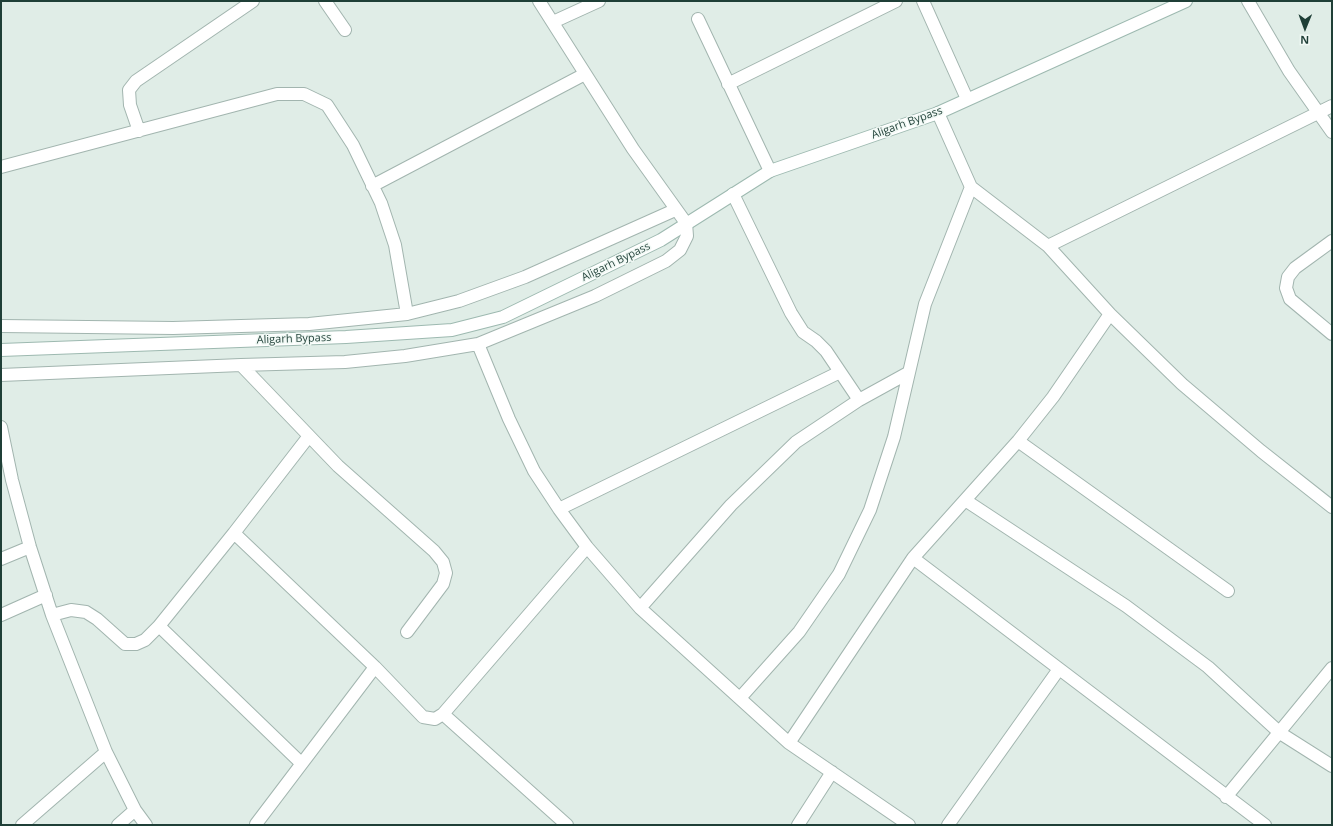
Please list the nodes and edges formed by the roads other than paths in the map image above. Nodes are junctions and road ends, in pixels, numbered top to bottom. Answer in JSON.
{"nodes":[{"id":1,"x":253,"y":1,"type":"edge"},
{"id":2,"x":325,"y":1,"type":"edge"},
{"id":3,"x":539,"y":1,"type":"edge"},
{"id":4,"x":599,"y":1,"type":"edge"},
{"id":5,"x":896,"y":1,"type":"edge"},
{"id":6,"x":923,"y":1,"type":"edge"},
{"id":7,"x":1186,"y":1,"type":"edge"},
{"id":8,"x":1248,"y":1,"type":"edge"},
{"id":9,"x":698,"y":19,"type":"dead end"},
{"id":10,"x":553,"y":22,"type":"junction"},
{"id":11,"x":345,"y":30,"type":"dead end"},
{"id":12,"x":585,"y":74,"type":"junction"},
{"id":13,"x":728,"y":84,"type":"junction"},
{"id":14,"x":967,"y":99,"type":"junction"},
{"id":15,"x":1332,"y":106,"type":"edge"},
{"id":16,"x":1318,"y":112,"type":"junction"},
{"id":17,"x":938,"y":113,"type":"junction"},
{"id":18,"x":139,"y":131,"type":"junction"},
{"id":19,"x":1332,"y":132,"type":"edge"},
{"id":20,"x":1,"y":167,"type":"edge"},
{"id":21,"x":770,"y":172,"type":"junction"},
{"id":22,"x":372,"y":186,"type":"junction"},
{"id":23,"x":971,"y":187,"type":"junction"},
{"id":24,"x":733,"y":194,"type":"junction"},
{"id":25,"x":675,"y":210,"type":"junction"},
{"id":26,"x":686,"y":223,"type":"junction"},
{"id":27,"x":1332,"y":241,"type":"edge"},
{"id":28,"x":1048,"y":246,"type":"junction"},
{"id":29,"x":407,"y":314,"type":"junction"},
{"id":30,"x":1110,"y":314,"type":"junction"},
{"id":31,"x":1,"y":326,"type":"edge"},
{"id":32,"x":1332,"y":334,"type":"edge"},
{"id":33,"x":478,"y":344,"type":"junction"},
{"id":34,"x":1,"y":350,"type":"edge"},
{"id":35,"x":241,"y":365,"type":"junction"},
{"id":36,"x":840,"y":372,"type":"junction"},
{"id":37,"x":908,"y":373,"type":"junction"},
{"id":38,"x":1,"y":375,"type":"edge"},
{"id":39,"x":859,"y":400,"type":"junction"},
{"id":40,"x":1,"y":427,"type":"edge"},
{"id":41,"x":309,"y":436,"type":"junction"},
{"id":42,"x":1018,"y":441,"type":"junction"},
{"id":43,"x":6,"y":482,"type":"edge"},
{"id":44,"x":965,"y":500,"type":"junction"},
{"id":45,"x":1332,"y":507,"type":"edge"},
{"id":46,"x":559,"y":509,"type":"junction"},
{"id":47,"x":234,"y":533,"type":"junction"},
{"id":48,"x":30,"y":547,"type":"junction"},
{"id":49,"x":587,"y":547,"type":"junction"},
{"id":50,"x":913,"y":558,"type":"junction"},
{"id":51,"x":1,"y":559,"type":"edge"},
{"id":52,"x":1228,"y":591,"type":"dead end"},
{"id":53,"x":46,"y":595,"type":"junction"},
{"id":54,"x":640,"y":608,"type":"junction"},
{"id":55,"x":1,"y":615,"type":"edge"},
{"id":56,"x":52,"y":615,"type":"junction"},
{"id":57,"x":159,"y":626,"type":"junction"},
{"id":58,"x":407,"y":632,"type":"dead end"},
{"id":59,"x":374,"y":667,"type":"junction"},
{"id":60,"x":1332,"y":668,"type":"edge"},
{"id":61,"x":1059,"y":669,"type":"junction"},
{"id":62,"x":740,"y":698,"type":"junction"},
{"id":63,"x":443,"y":714,"type":"junction"},
{"id":64,"x":1280,"y":732,"type":"junction"},
{"id":65,"x":789,"y":744,"type":"junction"},
{"id":66,"x":106,"y":752,"type":"junction"},
{"id":67,"x":301,"y":763,"type":"junction"},
{"id":68,"x":1332,"y":766,"type":"edge"},
{"id":69,"x":832,"y":772,"type":"junction"},
{"id":70,"x":1226,"y":797,"type":"junction"},
{"id":71,"x":135,"y":810,"type":"junction"},
{"id":72,"x":256,"y":824,"type":"dead end"},
{"id":73,"x":22,"y":825,"type":"edge"},
{"id":74,"x":118,"y":825,"type":"edge"},
{"id":75,"x":146,"y":825,"type":"edge"},
{"id":76,"x":567,"y":825,"type":"edge"},
{"id":77,"x":798,"y":825,"type":"edge"},
{"id":78,"x":909,"y":825,"type":"edge"},
{"id":79,"x":948,"y":825,"type":"edge"},
{"id":80,"x":1265,"y":825,"type":"edge"}],
"edges":[{"from":1,"to":18,"type":"street"},
{"from":2,"to":11,"type":"street"},
{"from":3,"to":10,"type":"street"},
{"from":4,"to":10,"type":"street"},
{"from":5,"to":13,"type":"street"},
{"from":6,"to":14,"type":"street"},
{"from":7,"to":14,"type":"street","name":"Aligarh Bypass"},
{"from":8,"to":16,"type":"street"},
{"from":9,"to":13,"type":"street"},
{"from":10,"to":12,"type":"street"},
{"from":12,"to":22,"type":"street"},
{"from":12,"to":25,"type":"street"},
{"from":13,"to":21,"type":"street"},
{"from":14,"to":17,"type":"street","name":"Aligarh Bypass"},
{"from":15,"to":16,"type":"street"},
{"from":16,"to":19,"type":"street"},
{"from":16,"to":28,"type":"street"},
{"from":17,"to":21,"type":"street","name":"Aligarh Bypass"},
{"from":17,"to":23,"type":"street"},
{"from":18,"to":20,"type":"street"},
{"from":18,"to":22,"type":"street"},
{"from":21,"to":24,"type":"street","name":"Aligarh Bypass"},
{"from":22,"to":29,"type":"street"},
{"from":23,"to":28,"type":"street"},
{"from":23,"to":37,"type":"street"},
{"from":24,"to":26,"type":"street","name":"Aligarh Bypass"},
{"from":24,"to":36,"type":"street"},
{"from":25,"to":26,"type":"street"},
{"from":25,"to":29,"type":"street"},
{"from":26,"to":33,"type":"street"},
{"from":26,"to":34,"type":"street","name":"Aligarh Bypass"},
{"from":27,"to":32,"type":"street"},
{"from":28,"to":30,"type":"street"},
{"from":29,"to":31,"type":"street"},
{"from":30,"to":42,"type":"street"},
{"from":30,"to":45,"type":"street"},
{"from":33,"to":35,"type":"street"},
{"from":33,"to":46,"type":"street"},
{"from":35,"to":38,"type":"street"},
{"from":35,"to":41,"type":"street"},
{"from":36,"to":39,"type":"street"},
{"from":36,"to":46,"type":"street"},
{"from":37,"to":39,"type":"street"},
{"from":37,"to":62,"type":"street"},
{"from":39,"to":54,"type":"street"},
{"from":40,"to":43,"type":"street"},
{"from":41,"to":47,"type":"street"},
{"from":41,"to":58,"type":"street"},
{"from":42,"to":44,"type":"street"},
{"from":42,"to":52,"type":"street"},
{"from":43,"to":48,"type":"street"},
{"from":44,"to":50,"type":"street"},
{"from":44,"to":64,"type":"street"},
{"from":46,"to":49,"type":"street"},
{"from":47,"to":57,"type":"street"},
{"from":47,"to":59,"type":"street"},
{"from":48,"to":51,"type":"street"},
{"from":48,"to":53,"type":"street"},
{"from":49,"to":54,"type":"street"},
{"from":49,"to":63,"type":"street"},
{"from":50,"to":61,"type":"street"},
{"from":50,"to":65,"type":"street"},
{"from":53,"to":55,"type":"street"},
{"from":53,"to":56,"type":"street"},
{"from":54,"to":62,"type":"street"},
{"from":56,"to":57,"type":"street"},
{"from":56,"to":66,"type":"street"},
{"from":57,"to":67,"type":"street"},
{"from":59,"to":63,"type":"street"},
{"from":59,"to":67,"type":"street"},
{"from":60,"to":64,"type":"street"},
{"from":61,"to":70,"type":"street"},
{"from":61,"to":79,"type":"street"},
{"from":62,"to":65,"type":"street"},
{"from":63,"to":76,"type":"street"},
{"from":64,"to":68,"type":"street"},
{"from":64,"to":70,"type":"street"},
{"from":65,"to":69,"type":"street"},
{"from":66,"to":71,"type":"street"},
{"from":66,"to":73,"type":"street"},
{"from":67,"to":72,"type":"street"},
{"from":69,"to":77,"type":"street"},
{"from":69,"to":78,"type":"street"},
{"from":70,"to":80,"type":"street"},
{"from":71,"to":74,"type":"street"},
{"from":71,"to":75,"type":"street"}]}
